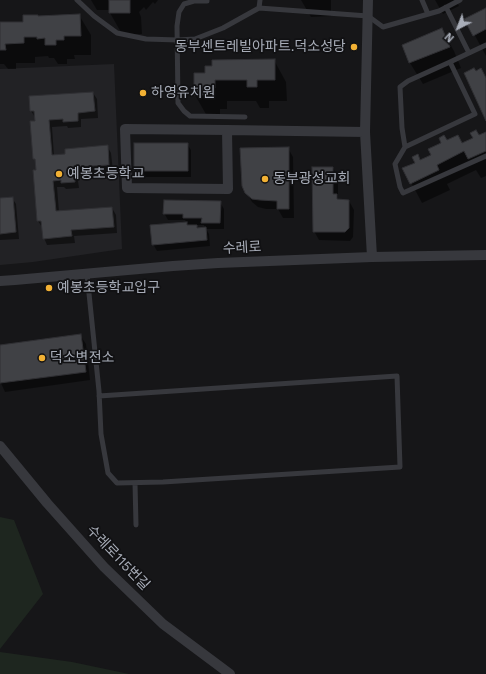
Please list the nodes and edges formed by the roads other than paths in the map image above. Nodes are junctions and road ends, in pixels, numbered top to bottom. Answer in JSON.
{"nodes":[{"id":1,"x":77,"y":0,"type":"edge"},
{"id":2,"x":260,"y":0,"type":"edge"},
{"id":3,"x":368,"y":0,"type":"edge"},
{"id":4,"x":422,"y":0,"type":"edge"},
{"id":5,"x":460,"y":0,"type":"edge"},
{"id":6,"x":207,"y":1,"type":"dead end"},
{"id":7,"x":446,"y":7,"type":"junction"},
{"id":8,"x":260,"y":8,"type":"junction"},
{"id":9,"x":428,"y":14,"type":"junction"},
{"id":10,"x":368,"y":16,"type":"junction"},
{"id":11,"x":178,"y":40,"type":"junction"},
{"id":12,"x":486,"y":45,"type":"edge"},
{"id":13,"x":470,"y":53,"type":"junction"},
{"id":14,"x":450,"y":62,"type":"junction"},
{"id":15,"x":245,"y":117,"type":"dead end"},
{"id":16,"x":227,"y":130,"type":"junction"},
{"id":17,"x":365,"y":132,"type":"junction"},
{"id":18,"x":405,"y":147,"type":"junction"},
{"id":19,"x":486,"y":156,"type":"edge"},
{"id":20,"x":486,"y":256,"type":"edge"},
{"id":21,"x":372,"y":257,"type":"junction"},
{"id":22,"x":87,"y":274,"type":"junction"},
{"id":23,"x":15,"y":280,"type":"junction"},
{"id":24,"x":0,"y":281,"type":"edge"},
{"id":25,"x":0,"y":289,"type":"edge"},
{"id":26,"x":99,"y":396,"type":"junction"},
{"id":27,"x":0,"y":446,"type":"edge"},
{"id":28,"x":135,"y":483,"type":"junction"},
{"id":29,"x":136,"y":525,"type":"dead end"},
{"id":30,"x":230,"y":674,"type":"edge"}],
"edges":[{"from":1,"to":11,"type":"lane"},
{"from":2,"to":8,"type":"lane"},
{"from":3,"to":10,"type":"street"},
{"from":4,"to":9,"type":"lane"},
{"from":5,"to":7,"type":"lane"},
{"from":6,"to":11,"type":"lane"},
{"from":7,"to":9,"type":"lane"},
{"from":7,"to":13,"type":"lane"},
{"from":8,"to":10,"type":"lane"},
{"from":8,"to":11,"type":"lane"},
{"from":9,"to":10,"type":"lane"},
{"from":10,"to":17,"type":"street"},
{"from":11,"to":15,"type":"lane"},
{"from":12,"to":13,"type":"lane"},
{"from":13,"to":14,"type":"lane"},
{"from":14,"to":18,"type":"lane"},
{"from":14,"to":18,"type":"lane"},
{"from":16,"to":16,"type":"street"},
{"from":16,"to":17,"type":"street"},
{"from":17,"to":21,"type":"street"},
{"from":18,"to":19,"type":"lane"},
{"from":20,"to":21,"type":"street","name":"수레로"},
{"from":21,"to":22,"type":"street","name":"수레로"},
{"from":22,"to":23,"type":"street","name":"수레로"},
{"from":22,"to":26,"type":"lane"},
{"from":23,"to":24,"type":"street","name":"수레로"},
{"from":23,"to":25,"type":"street"},
{"from":26,"to":28,"type":"lane"},
{"from":26,"to":28,"type":"lane"},
{"from":27,"to":30,"type":"street","name":"수레로115번길"},
{"from":28,"to":29,"type":"lane"}]}
